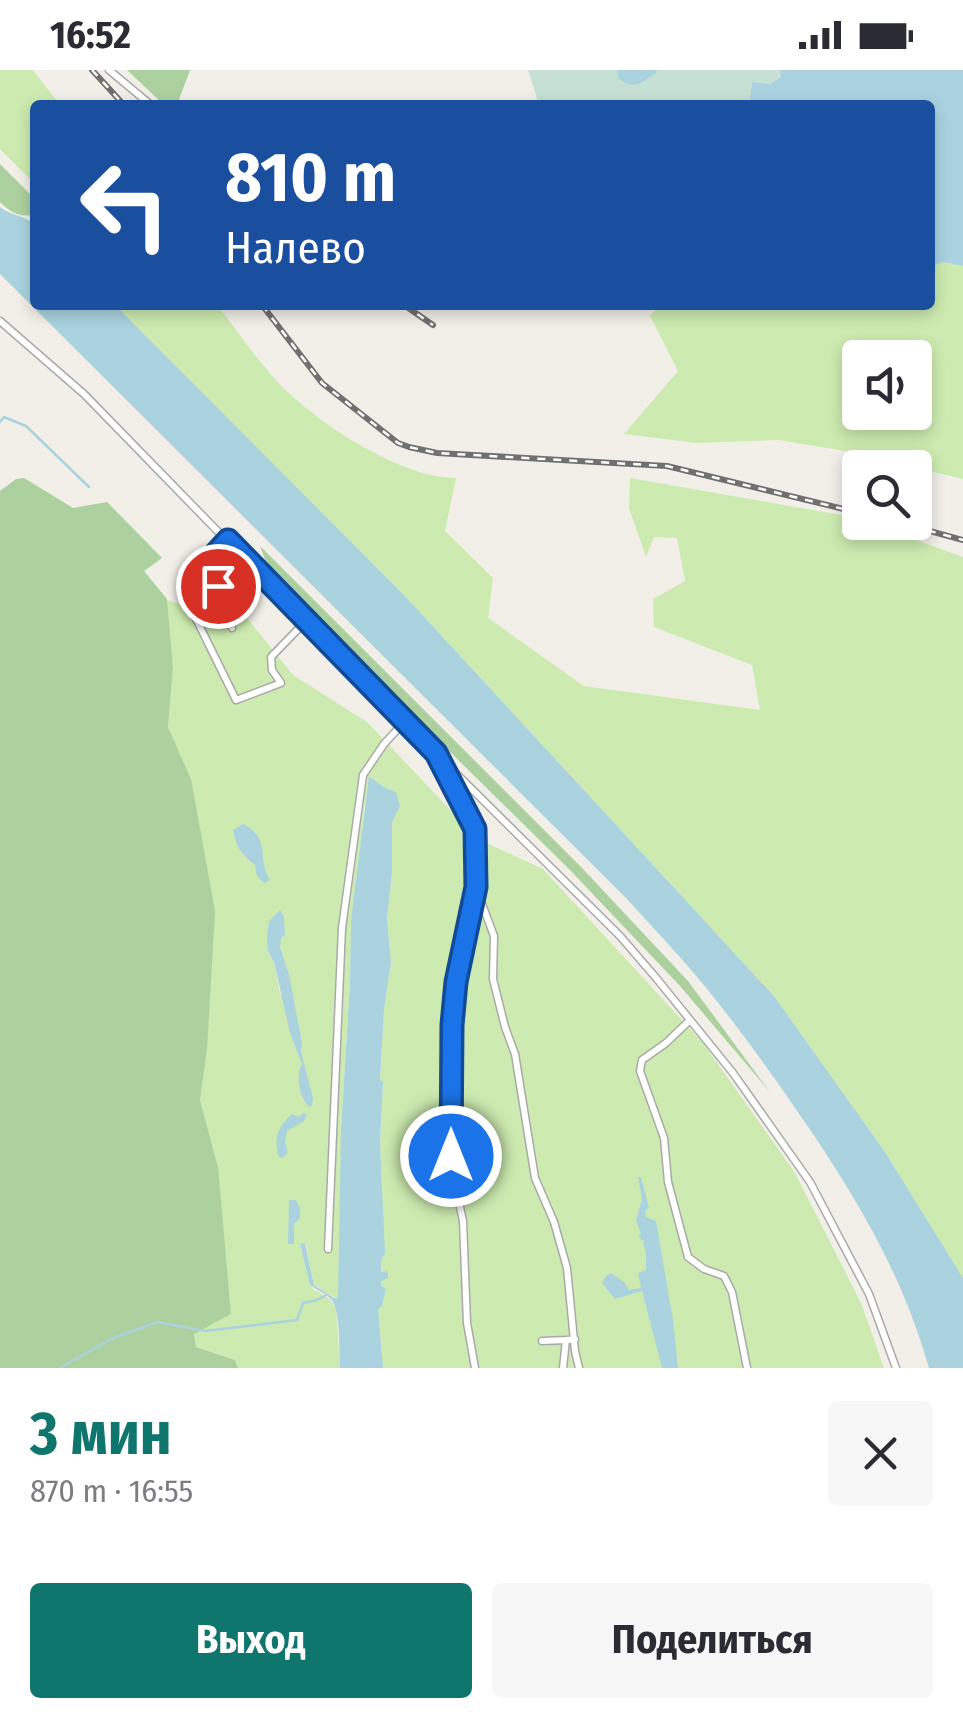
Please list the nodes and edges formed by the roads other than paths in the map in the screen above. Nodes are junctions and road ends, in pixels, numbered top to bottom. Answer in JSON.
{"nodes":[{"id":1,"x":109,"y":70,"type":"edge"},
{"id":2,"x":145,"y":100,"type":"edge"},
{"id":3,"x":0,"y":321,"type":"edge"},
{"id":4,"x":228,"y":540,"type":"junction"},
{"id":5,"x":218,"y":586,"type":"junction"},
{"id":6,"x":306,"y":621,"type":"junction"},
{"id":7,"x":232,"y":628,"type":"dead end"},
{"id":8,"x":405,"y":720,"type":"junction"},
{"id":9,"x":436,"y":753,"type":"junction"},
{"id":10,"x":476,"y":887,"type":"junction"},
{"id":11,"x":690,"y":1020,"type":"junction"},
{"id":12,"x":328,"y":1249,"type":"dead end"},
{"id":13,"x":570,"y":1340,"type":"junction"},
{"id":14,"x":542,"y":1341,"type":"dead end"},
{"id":15,"x":475,"y":1368,"type":"edge"},
{"id":16,"x":563,"y":1368,"type":"edge"},
{"id":17,"x":578,"y":1368,"type":"edge"},
{"id":18,"x":747,"y":1368,"type":"edge"},
{"id":19,"x":896,"y":1368,"type":"edge"}],
"edges":[{"from":1,"to":2,"type":"street"},
{"from":3,"to":4,"type":"street"},
{"from":4,"to":5,"type":"street"},
{"from":4,"to":6,"type":"street"},
{"from":5,"to":6,"type":"street"},
{"from":5,"to":7,"type":"street"},
{"from":6,"to":8,"type":"street"},
{"from":8,"to":9,"type":"street"},
{"from":8,"to":12,"type":"street"},
{"from":9,"to":10,"type":"street"},
{"from":9,"to":11,"type":"street"},
{"from":10,"to":13,"type":"street"},
{"from":10,"to":15,"type":"street"},
{"from":11,"to":18,"type":"street"},
{"from":11,"to":19,"type":"street"},
{"from":13,"to":14,"type":"street"},
{"from":13,"to":16,"type":"street"},
{"from":13,"to":17,"type":"street"}]}
